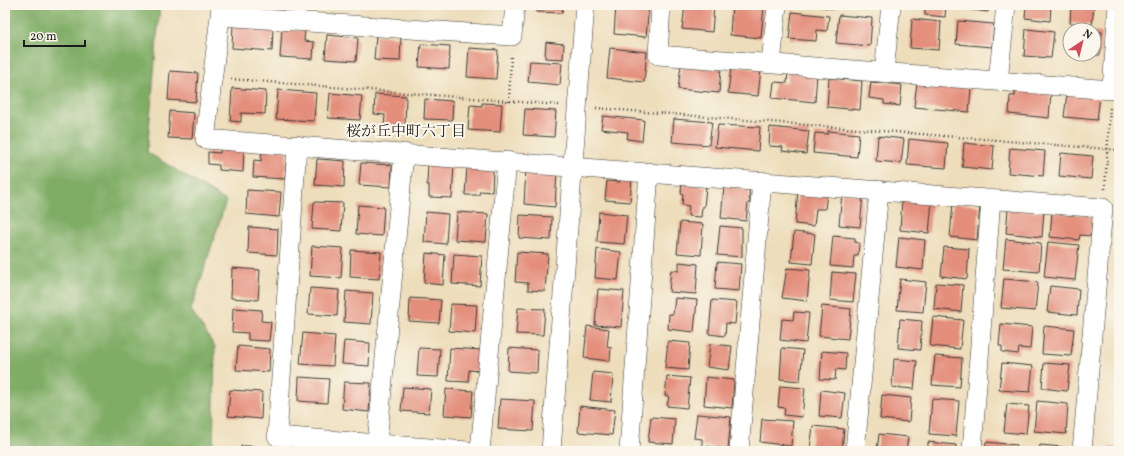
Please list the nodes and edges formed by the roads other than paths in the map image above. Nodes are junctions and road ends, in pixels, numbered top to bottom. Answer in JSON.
{"nodes":[{"id":1,"x":515,"y":5,"type":"edge"},
{"id":2,"x":585,"y":5,"type":"edge"},
{"id":3,"x":661,"y":5,"type":"edge"},
{"id":4,"x":777,"y":5,"type":"edge"},
{"id":5,"x":891,"y":5,"type":"edge"},
{"id":6,"x":1006,"y":5,"type":"edge"},
{"id":7,"x":1118,"y":5,"type":"edge"},
{"id":8,"x":220,"y":11,"type":"edge"},
{"id":9,"x":771,"y":64,"type":"junction"},
{"id":10,"x":884,"y":72,"type":"junction"},
{"id":11,"x":998,"y":81,"type":"junction"},
{"id":12,"x":297,"y":145,"type":"junction"},
{"id":13,"x":404,"y":153,"type":"junction"},
{"id":14,"x":507,"y":161,"type":"junction"},
{"id":15,"x":573,"y":166,"type":"junction"},
{"id":16,"x":649,"y":172,"type":"junction"},
{"id":17,"x":762,"y":181,"type":"junction"},
{"id":18,"x":879,"y":190,"type":"junction"},
{"id":19,"x":991,"y":199,"type":"junction"},
{"id":20,"x":377,"y":444,"type":"junction"},
{"id":21,"x":467,"y":451,"type":"edge"},
{"id":22,"x":480,"y":451,"type":"edge"},
{"id":23,"x":551,"y":451,"type":"edge"},
{"id":24,"x":629,"y":451,"type":"edge"},
{"id":25,"x":739,"y":451,"type":"edge"},
{"id":26,"x":855,"y":451,"type":"edge"},
{"id":27,"x":972,"y":451,"type":"edge"},
{"id":28,"x":1082,"y":451,"type":"edge"}],
"edges":[{"from":1,"to":8,"type":"street"},
{"from":2,"to":15,"type":"street"},
{"from":3,"to":9,"type":"street"},
{"from":4,"to":9,"type":"street"},
{"from":5,"to":10,"type":"street"},
{"from":6,"to":11,"type":"street"},
{"from":7,"to":11,"type":"street"},
{"from":8,"to":12,"type":"street"},
{"from":9,"to":10,"type":"street"},
{"from":10,"to":11,"type":"street"},
{"from":12,"to":13,"type":"street"},
{"from":12,"to":20,"type":"street"},
{"from":13,"to":14,"type":"street"},
{"from":13,"to":20,"type":"street"},
{"from":14,"to":15,"type":"street"},
{"from":14,"to":22,"type":"street"},
{"from":15,"to":16,"type":"street"},
{"from":15,"to":23,"type":"street"},
{"from":16,"to":17,"type":"street"},
{"from":16,"to":24,"type":"street"},
{"from":17,"to":18,"type":"street"},
{"from":17,"to":25,"type":"street"},
{"from":18,"to":19,"type":"street"},
{"from":18,"to":26,"type":"street"},
{"from":19,"to":27,"type":"street"},
{"from":19,"to":28,"type":"street"},
{"from":20,"to":21,"type":"street"}]}
